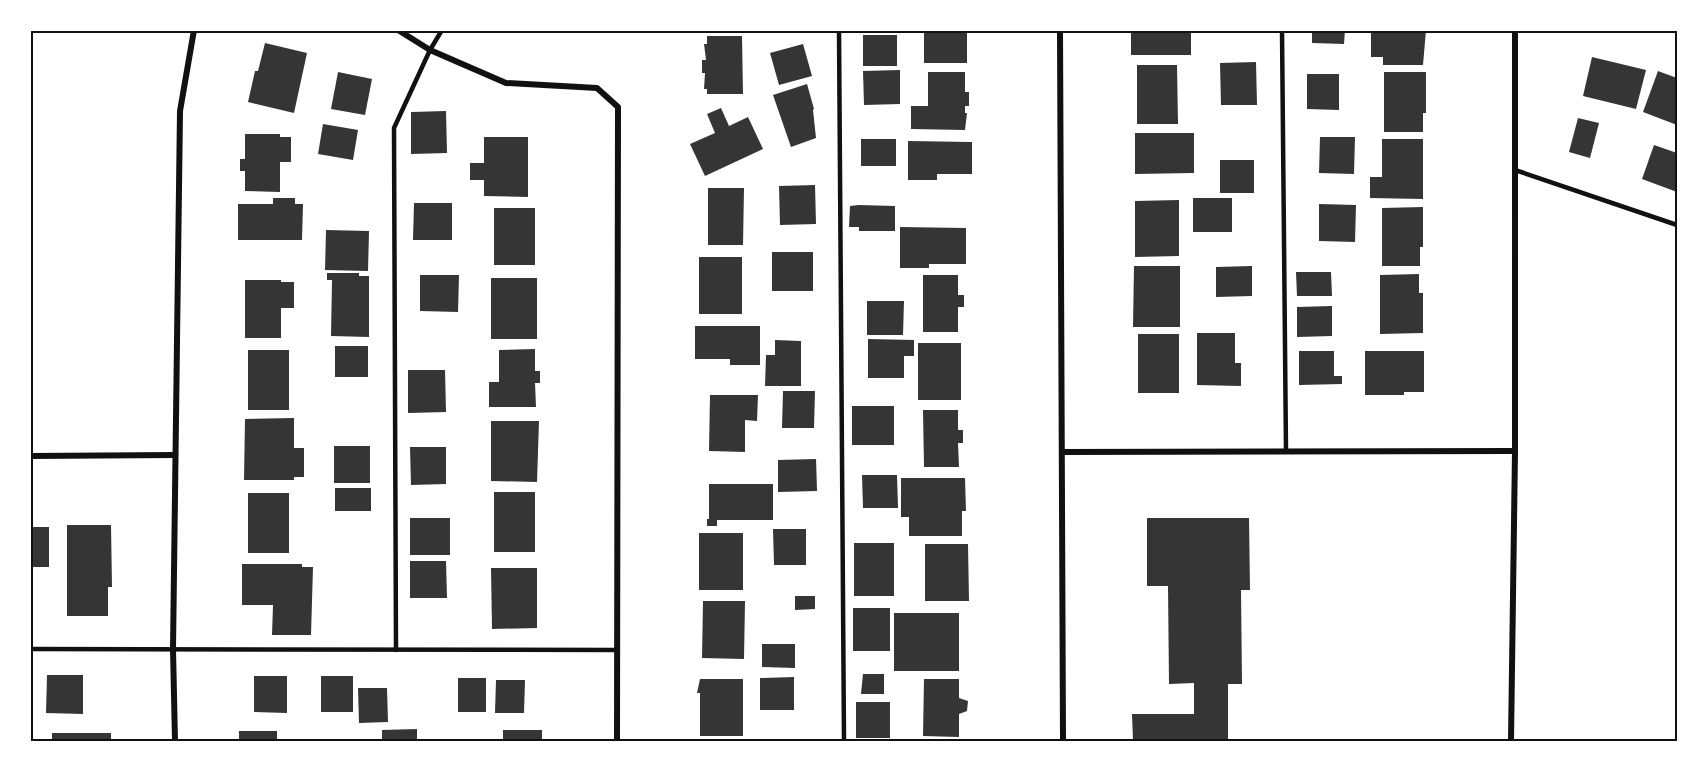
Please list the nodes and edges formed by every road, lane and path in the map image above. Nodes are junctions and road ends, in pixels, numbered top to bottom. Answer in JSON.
{"nodes":[{"id":1,"x":194,"y":30,"type":"edge"},
{"id":2,"x":398,"y":30,"type":"edge"},
{"id":3,"x":442,"y":30,"type":"edge"},
{"id":4,"x":839,"y":30,"type":"edge"},
{"id":5,"x":1060,"y":30,"type":"edge"},
{"id":6,"x":1282,"y":30,"type":"edge"},
{"id":7,"x":1515,"y":30,"type":"edge"},
{"id":8,"x":430,"y":50,"type":"junction"},
{"id":9,"x":1514,"y":169,"type":"junction"},
{"id":10,"x":1677,"y":225,"type":"edge"},
{"id":11,"x":1286,"y":451,"type":"junction"},
{"id":12,"x":1515,"y":451,"type":"junction"},
{"id":13,"x":1062,"y":452,"type":"junction"},
{"id":14,"x":175,"y":455,"type":"junction"},
{"id":15,"x":30,"y":456,"type":"edge"},
{"id":16,"x":30,"y":649,"type":"edge"},
{"id":17,"x":173,"y":649,"type":"junction"},
{"id":18,"x":396,"y":650,"type":"junction"},
{"id":19,"x":617,"y":650,"type":"junction"},
{"id":20,"x":176,"y":741,"type":"edge"},
{"id":21,"x":617,"y":741,"type":"edge"},
{"id":22,"x":844,"y":741,"type":"edge"},
{"id":23,"x":1063,"y":741,"type":"edge"},
{"id":24,"x":1511,"y":741,"type":"edge"}],
"edges":[{"from":1,"to":14,"type":"street"},
{"from":2,"to":8,"type":"street"},
{"from":3,"to":8,"type":"lane"},
{"from":4,"to":22,"type":"lane"},
{"from":5,"to":13,"type":"street"},
{"from":6,"to":11,"type":"lane"},
{"from":7,"to":9,"type":"street"},
{"from":8,"to":18,"type":"lane"},
{"from":8,"to":19,"type":"street"},
{"from":9,"to":10,"type":"lane"},
{"from":9,"to":12,"type":"street"},
{"from":11,"to":12,"type":"street"},
{"from":11,"to":13,"type":"street"},
{"from":12,"to":24,"type":"street"},
{"from":13,"to":23,"type":"street"},
{"from":14,"to":15,"type":"street"},
{"from":14,"to":17,"type":"street"},
{"from":16,"to":17,"type":"lane"},
{"from":17,"to":18,"type":"lane"},
{"from":17,"to":20,"type":"street"},
{"from":18,"to":19,"type":"lane"},
{"from":19,"to":21,"type":"street"}]}
